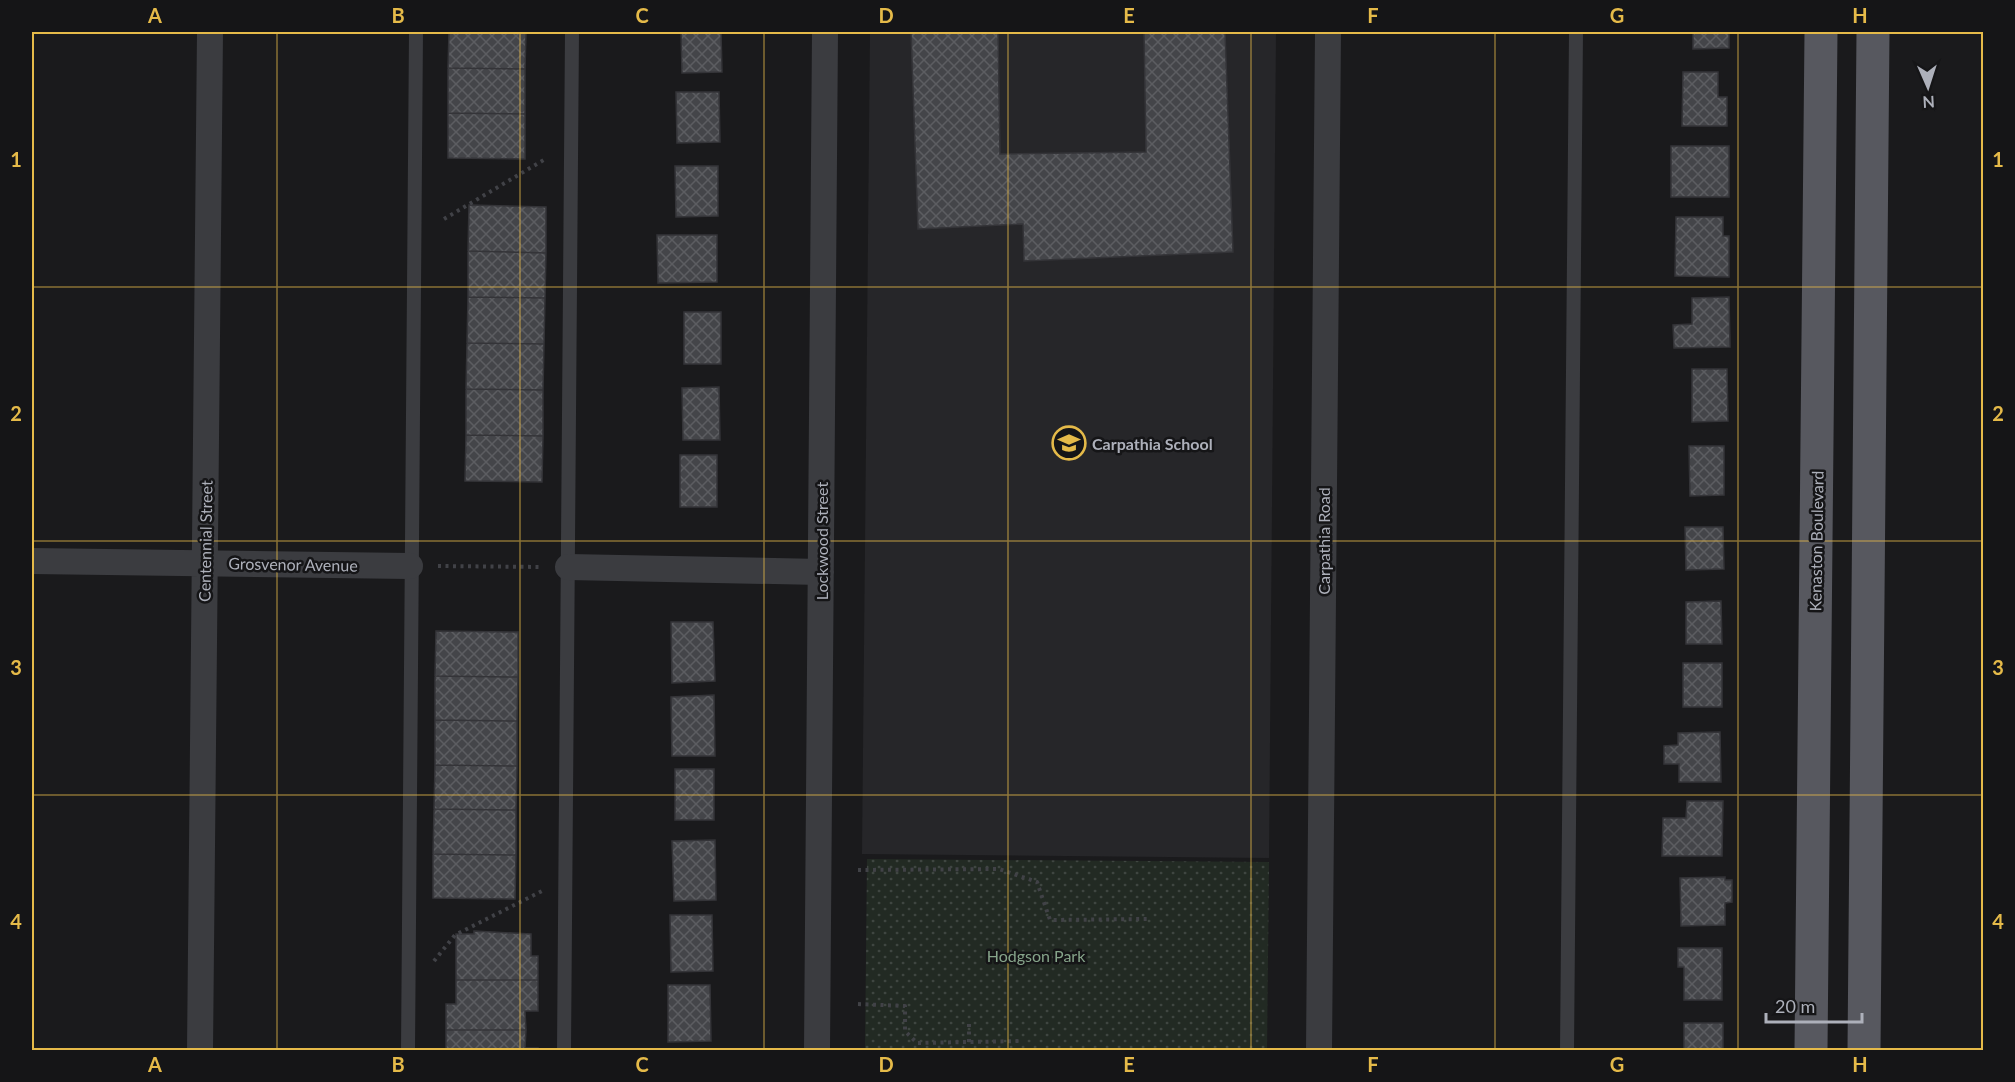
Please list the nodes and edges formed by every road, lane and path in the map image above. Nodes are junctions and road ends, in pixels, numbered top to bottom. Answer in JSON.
{"nodes":[{"id":1,"x":210,"y":32,"type":"edge"},
{"id":2,"x":416,"y":32,"type":"edge"},
{"id":3,"x":572,"y":32,"type":"edge"},
{"id":4,"x":825,"y":32,"type":"edge"},
{"id":5,"x":1328,"y":32,"type":"edge"},
{"id":6,"x":1576,"y":32,"type":"edge"},
{"id":7,"x":1821,"y":32,"type":"edge"},
{"id":8,"x":1874,"y":32,"type":"edge"},
{"id":9,"x":548,"y":158,"type":"dead end"},
{"id":10,"x":444,"y":219,"type":"dead end"},
{"id":11,"x":32,"y":561,"type":"edge"},
{"id":12,"x":204,"y":563,"type":"junction"},
{"id":13,"x":410,"y":566,"type":"junction"},
{"id":14,"x":568,"y":567,"type":"junction"},
{"id":15,"x":821,"y":572,"type":"junction"},
{"id":16,"x":858,"y":870,"type":"dead end"},
{"id":17,"x":542,"y":891,"type":"dead end"},
{"id":18,"x":1148,"y":919,"type":"dead end"},
{"id":19,"x":434,"y":961,"type":"dead end"},
{"id":20,"x":858,"y":1004,"type":"dead end"},
{"id":21,"x":969,"y":1020,"type":"dead end"},
{"id":22,"x":1022,"y":1041,"type":"dead end"},
{"id":23,"x":969,"y":1042,"type":"junction"},
{"id":24,"x":200,"y":1050,"type":"edge"},
{"id":25,"x":408,"y":1050,"type":"edge"},
{"id":26,"x":564,"y":1050,"type":"edge"},
{"id":27,"x":817,"y":1050,"type":"edge"},
{"id":28,"x":1319,"y":1050,"type":"edge"},
{"id":29,"x":1567,"y":1050,"type":"edge"},
{"id":30,"x":1811,"y":1050,"type":"edge"},
{"id":31,"x":1864,"y":1050,"type":"edge"}],
"edges":[{"from":1,"to":12,"type":"street","name":"Centennial Street"},
{"from":2,"to":13,"type":"lane"},
{"from":3,"to":14,"type":"lane"},
{"from":4,"to":15,"type":"street","name":"Lockwood Street"},
{"from":5,"to":28,"type":"street","name":"Carpathia Road"},
{"from":6,"to":29,"type":"lane"},
{"from":7,"to":30,"type":"main road","name":"Kenaston Boulevard"},
{"from":8,"to":31,"type":"main road"},
{"from":9,"to":10,"type":"path"},
{"from":11,"to":12,"type":"street","name":"Grosvenor Avenue"},
{"from":12,"to":13,"type":"street","name":"Grosvenor Avenue"},
{"from":12,"to":24,"type":"street","name":"Centennial Street"},
{"from":13,"to":14,"type":"path"},
{"from":13,"to":25,"type":"lane"},
{"from":14,"to":15,"type":"street"},
{"from":14,"to":26,"type":"lane"},
{"from":15,"to":27,"type":"street","name":"Lockwood Street"},
{"from":16,"to":18,"type":"path"},
{"from":17,"to":19,"type":"path"},
{"from":20,"to":23,"type":"path"},
{"from":21,"to":23,"type":"path"},
{"from":22,"to":23,"type":"path"}]}
